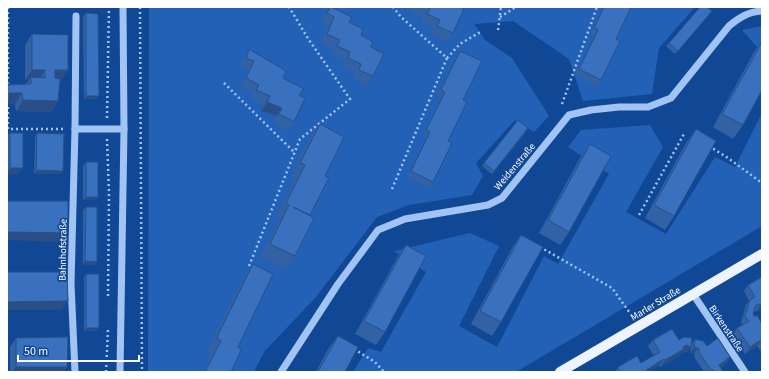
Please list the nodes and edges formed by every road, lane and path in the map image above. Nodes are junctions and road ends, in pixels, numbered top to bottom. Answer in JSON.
{"nodes":[{"id":1,"x":8,"y":7,"type":"edge"},
{"id":2,"x":108,"y":7,"type":"edge"},
{"id":3,"x":123,"y":7,"type":"edge"},
{"id":4,"x":140,"y":7,"type":"edge"},
{"id":5,"x":289,"y":7,"type":"edge"},
{"id":6,"x":393,"y":7,"type":"edge"},
{"id":7,"x":501,"y":7,"type":"edge"},
{"id":8,"x":516,"y":7,"type":"edge"},
{"id":9,"x":597,"y":7,"type":"edge"},
{"id":10,"x":762,"y":11,"type":"edge"},
{"id":11,"x":76,"y":16,"type":"dead end"},
{"id":12,"x":500,"y":17,"type":"junction"},
{"id":13,"x":498,"y":30,"type":"dead end"},
{"id":14,"x":482,"y":31,"type":"dead end"},
{"id":15,"x":447,"y":58,"type":"junction"},
{"id":16,"x":224,"y":83,"type":"dead end"},
{"id":17,"x":8,"y":90,"type":"edge"},
{"id":18,"x":562,"y":104,"type":"dead end"},
{"id":19,"x":8,"y":107,"type":"edge"},
{"id":20,"x":75,"y":129,"type":"junction"},
{"id":21,"x":106,"y":129,"type":"junction"},
{"id":22,"x":124,"y":129,"type":"junction"},
{"id":23,"x":685,"y":132,"type":"dead end"},
{"id":24,"x":706,"y":144,"type":"edge"},
{"id":25,"x":295,"y":153,"type":"junction"},
{"id":26,"x":762,"y":183,"type":"edge"},
{"id":27,"x":392,"y":189,"type":"dead end"},
{"id":28,"x":639,"y":215,"type":"dead end"},
{"id":29,"x":540,"y":247,"type":"edge"},
{"id":30,"x":762,"y":254,"type":"edge"},
{"id":31,"x":249,"y":266,"type":"dead end"},
{"id":32,"x":693,"y":294,"type":"junction"},
{"id":33,"x":108,"y":302,"type":"dead end"},
{"id":34,"x":108,"y":325,"type":"dead end"},
{"id":35,"x":638,"y":327,"type":"junction"},
{"id":36,"x":351,"y":347,"type":"edge"},
{"id":37,"x":75,"y":372,"type":"edge"},
{"id":38,"x":106,"y":372,"type":"edge"},
{"id":39,"x":120,"y":372,"type":"edge"},
{"id":40,"x":142,"y":372,"type":"edge"},
{"id":41,"x":281,"y":372,"type":"edge"},
{"id":42,"x":384,"y":372,"type":"edge"},
{"id":43,"x":560,"y":372,"type":"edge"},
{"id":44,"x":745,"y":372,"type":"edge"}],
"edges":[{"from":1,"to":17,"type":"path"},
{"from":2,"to":21,"type":"path"},
{"from":3,"to":22,"type":"street"},
{"from":4,"to":40,"type":"path"},
{"from":5,"to":25,"type":"path"},
{"from":6,"to":15,"type":"path"},
{"from":7,"to":12,"type":"path"},
{"from":8,"to":12,"type":"path"},
{"from":9,"to":18,"type":"path"},
{"from":10,"to":41,"type":"street","name":"Weidenstraße"},
{"from":11,"to":20,"type":"street","name":"Bahnhofstraße"},
{"from":12,"to":13,"type":"path"},
{"from":14,"to":15,"type":"path"},
{"from":15,"to":27,"type":"path"},
{"from":16,"to":25,"type":"path"},
{"from":19,"to":20,"type":"path"},
{"from":20,"to":21,"type":"street"},
{"from":20,"to":37,"type":"street","name":"Bahnhofstraße"},
{"from":21,"to":22,"type":"street"},
{"from":21,"to":33,"type":"path"},
{"from":22,"to":39,"type":"street"},
{"from":23,"to":28,"type":"path"},
{"from":24,"to":26,"type":"path"},
{"from":25,"to":31,"type":"path"},
{"from":29,"to":35,"type":"path"},
{"from":30,"to":32,"type":"main road","name":"Marler Straße"},
{"from":32,"to":35,"type":"main road","name":"Marler Straße"},
{"from":32,"to":44,"type":"street","name":"Birkenstraße"},
{"from":34,"to":38,"type":"path"},
{"from":35,"to":43,"type":"main road","name":"Marler Straße"},
{"from":36,"to":42,"type":"path"}]}
